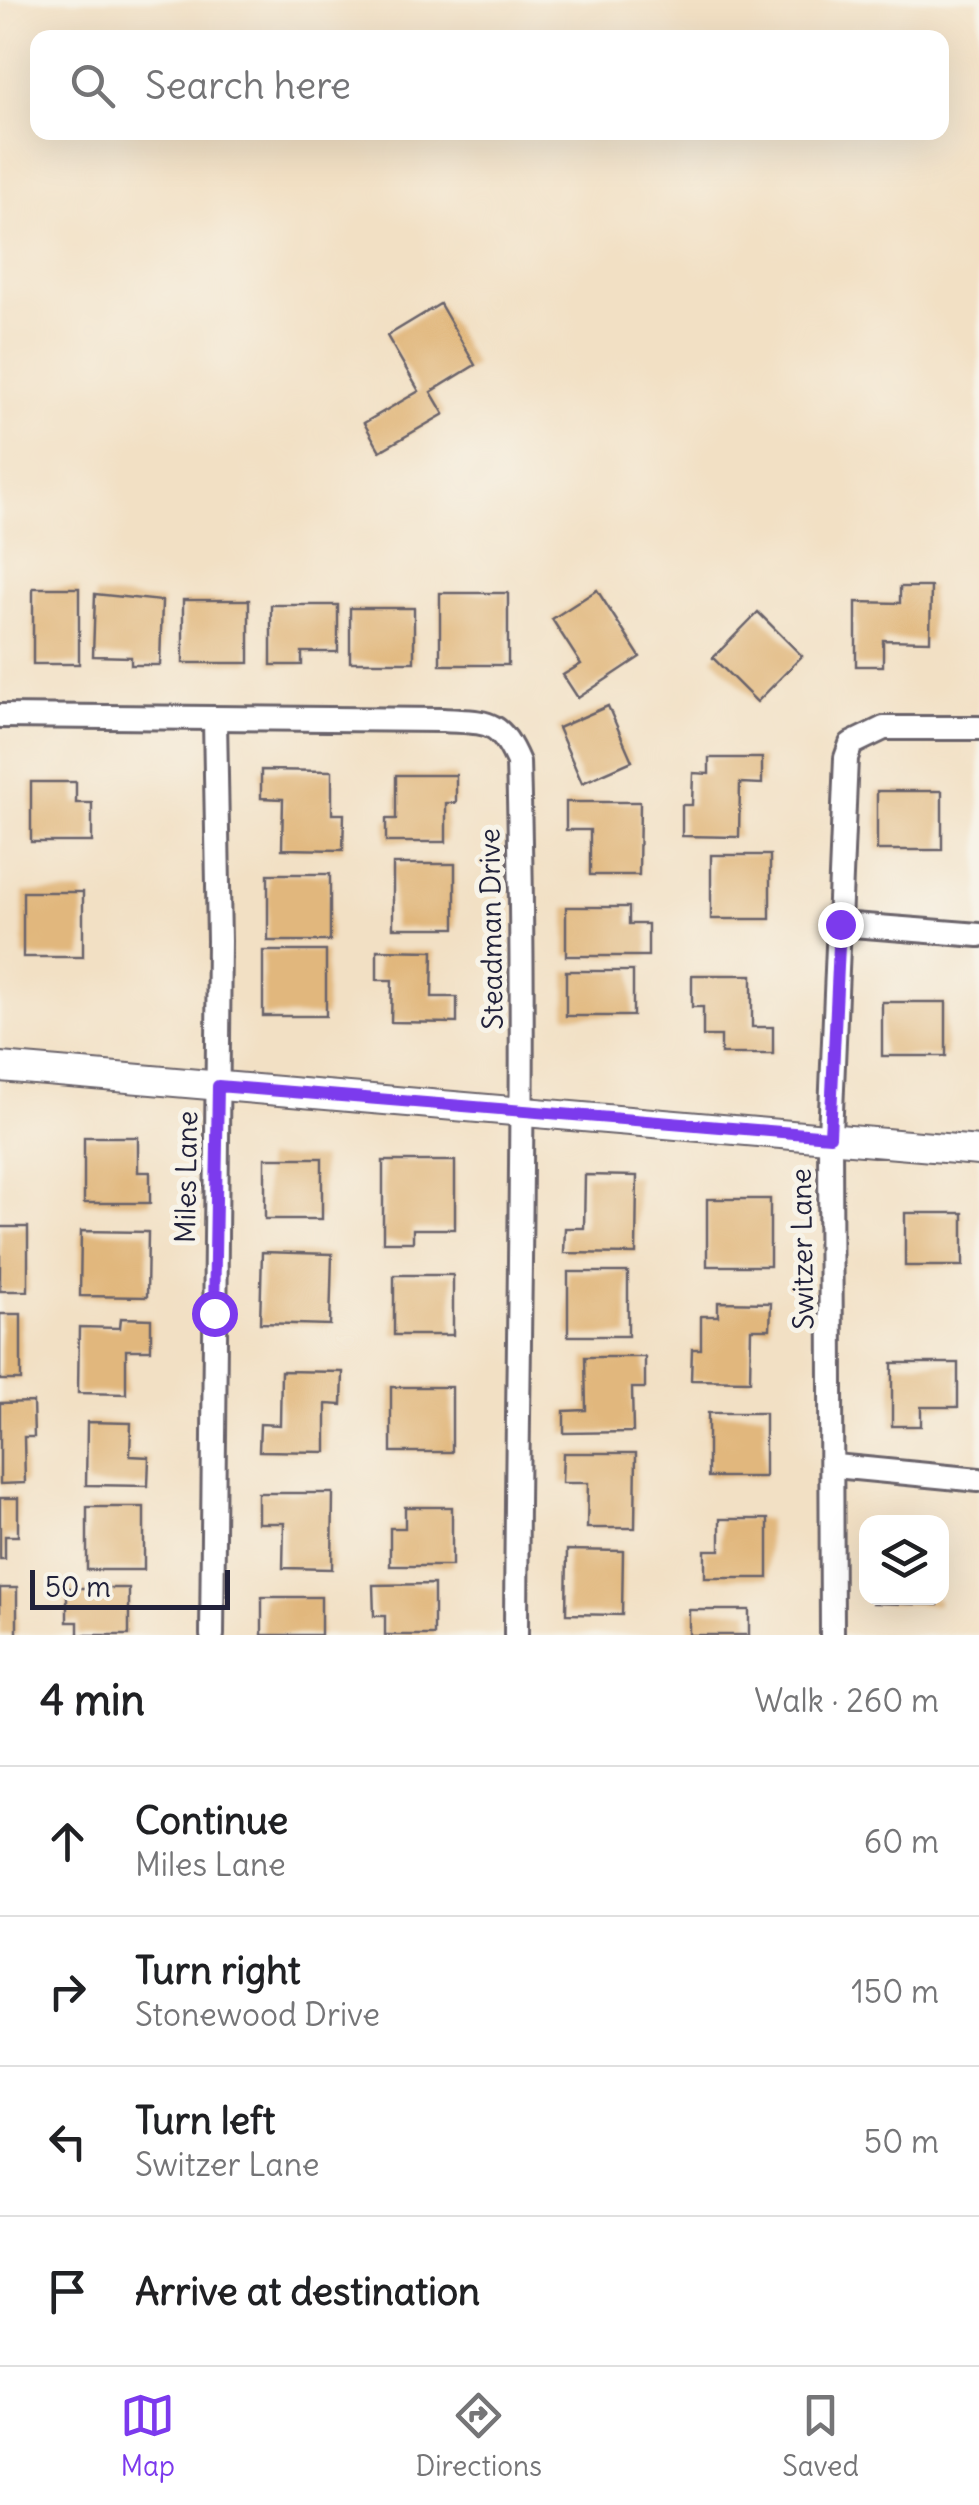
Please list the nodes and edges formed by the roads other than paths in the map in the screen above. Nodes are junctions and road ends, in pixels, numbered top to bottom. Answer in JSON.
{"nodes":[{"id":1,"x":0,"y":716,"type":"edge"},
{"id":2,"x":215,"y":720,"type":"junction"},
{"id":3,"x":979,"y":728,"type":"edge"},
{"id":4,"x":840,"y":924,"type":"junction"},
{"id":5,"x":979,"y":935,"type":"edge"},
{"id":6,"x":0,"y":1066,"type":"edge"},
{"id":7,"x":218,"y":1086,"type":"junction"},
{"id":8,"x":518,"y":1110,"type":"junction"},
{"id":9,"x":830,"y":1136,"type":"junction"},
{"id":10,"x":979,"y":1151,"type":"edge"},
{"id":11,"x":835,"y":1466,"type":"junction"},
{"id":12,"x":979,"y":1480,"type":"edge"},
{"id":13,"x":212,"y":1635,"type":"edge"},
{"id":14,"x":516,"y":1635,"type":"edge"},
{"id":15,"x":832,"y":1635,"type":"edge"}],
"edges":[{"from":1,"to":2,"type":"street","name":"Steadman Drive"},
{"from":2,"to":7,"type":"street","name":"Miles Lane"},
{"from":2,"to":8,"type":"street","name":"Steadman Drive"},
{"from":3,"to":4,"type":"street","name":"Switzer Lane"},
{"from":4,"to":5,"type":"street"},
{"from":4,"to":9,"type":"street","name":"Switzer Lane"},
{"from":6,"to":7,"type":"street"},
{"from":7,"to":8,"type":"street"},
{"from":7,"to":13,"type":"street","name":"Miles Lane"},
{"from":8,"to":9,"type":"street"},
{"from":8,"to":14,"type":"street","name":"Steadman Drive"},
{"from":9,"to":10,"type":"street"},
{"from":9,"to":11,"type":"street","name":"Switzer Lane"},
{"from":11,"to":12,"type":"street"},
{"from":11,"to":15,"type":"street","name":"Switzer Lane"}]}
